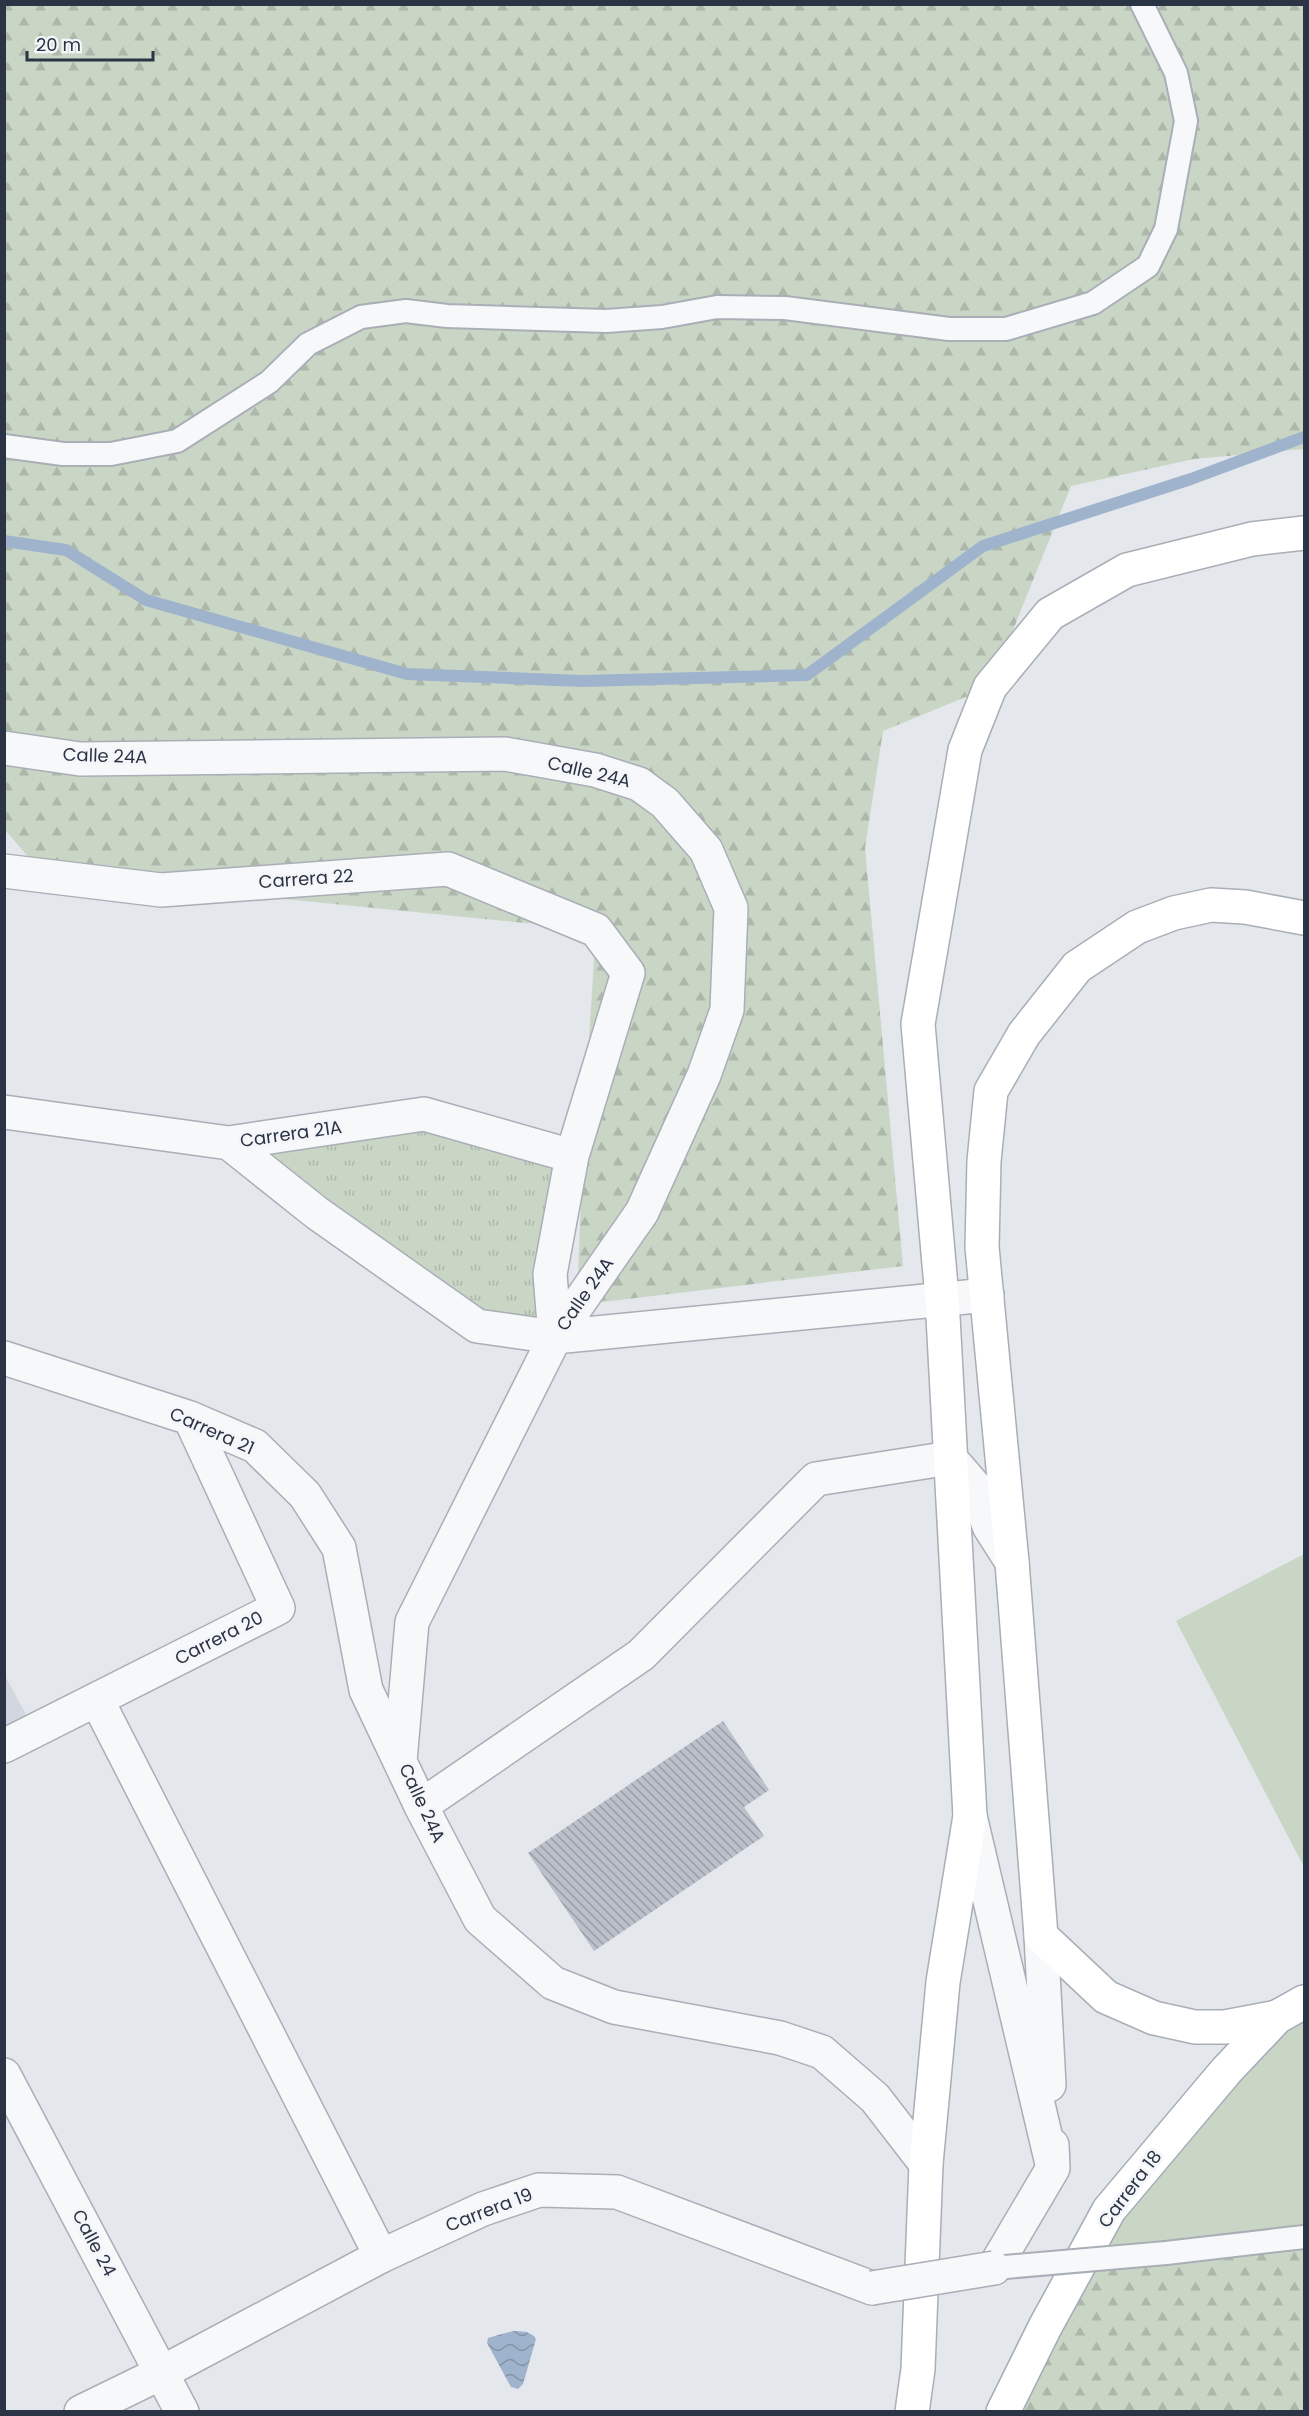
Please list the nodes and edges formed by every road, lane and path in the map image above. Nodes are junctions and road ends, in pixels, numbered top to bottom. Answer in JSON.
{"nodes":[{"id":1,"x":1142,"y":4,"type":"edge"},
{"id":2,"x":4,"y":446,"type":"edge"},
{"id":3,"x":1305,"y":533,"type":"edge"},
{"id":4,"x":4,"y":748,"type":"edge"},
{"id":5,"x":4,"y":871,"type":"edge"},
{"id":6,"x":1305,"y":918,"type":"edge"},
{"id":7,"x":4,"y":1112,"type":"edge"},
{"id":8,"x":229,"y":1143,"type":"junction"},
{"id":9,"x":572,"y":1156,"type":"junction"},
{"id":10,"x":987,"y":1294,"type":"junction"},
{"id":11,"x":942,"y":1298,"type":"junction"},
{"id":12,"x":555,"y":1337,"type":"junction"},
{"id":13,"x":4,"y":1358,"type":"edge"},
{"id":14,"x":190,"y":1418,"type":"junction"},
{"id":15,"x":950,"y":1458,"type":"junction"},
{"id":16,"x":1012,"y":1562,"type":"junction"},
{"id":17,"x":98,"y":1700,"type":"junction"},
{"id":18,"x":4,"y":1746,"type":"edge"},
{"id":19,"x":400,"y":1761,"type":"junction"},
{"id":20,"x":421,"y":1806,"type":"junction"},
{"id":21,"x":970,"y":1816,"type":"junction"},
{"id":22,"x":1041,"y":1936,"type":"junction"},
{"id":23,"x":1291,"y":2009,"type":"edge"},
{"id":24,"x":4,"y":2075,"type":"edge"},
{"id":25,"x":926,"y":2164,"type":"junction"},
{"id":26,"x":1053,"y":2168,"type":"junction"},
{"id":27,"x":1305,"y":2237,"type":"edge"},
{"id":28,"x":381,"y":2256,"type":"junction"},
{"id":29,"x":994,"y":2268,"type":"junction"},
{"id":30,"x":163,"y":2372,"type":"junction"},
{"id":31,"x":81,"y":2412,"type":"edge"},
{"id":32,"x":182,"y":2412,"type":"edge"},
{"id":33,"x":912,"y":2412,"type":"edge"},
{"id":34,"x":1003,"y":2412,"type":"edge"}],
"edges":[{"from":1,"to":2,"type":"lane"},
{"from":3,"to":11,"type":"main road"},
{"from":4,"to":12,"type":"street","name":"Calle 24A"},
{"from":5,"to":9,"type":"street","name":"Carrera 22"},
{"from":6,"to":10,"type":"main road"},
{"from":7,"to":8,"type":"street","name":"Carrera 21A"},
{"from":8,"to":9,"type":"street","name":"Carrera 21A"},
{"from":8,"to":12,"type":"street"},
{"from":9,"to":12,"type":"street"},
{"from":10,"to":11,"type":"street"},
{"from":10,"to":16,"type":"main road"},
{"from":11,"to":12,"type":"street"},
{"from":11,"to":15,"type":"main road"},
{"from":12,"to":19,"type":"street","name":"Calle 24A"},
{"from":13,"to":14,"type":"street","name":"Carrera 21"},
{"from":14,"to":17,"type":"street","name":"Carrera 20"},
{"from":14,"to":19,"type":"street","name":"Carrera 21"},
{"from":15,"to":16,"type":"street"},
{"from":15,"to":20,"type":"street"},
{"from":15,"to":21,"type":"main road"},
{"from":16,"to":22,"type":"main road"},
{"from":17,"to":18,"type":"street","name":"Carrera 20"},
{"from":17,"to":28,"type":"street"},
{"from":19,"to":20,"type":"street","name":"Calle 24A"},
{"from":20,"to":25,"type":"street","name":"Calle 24A"},
{"from":21,"to":25,"type":"main road"},
{"from":21,"to":26,"type":"street"},
{"from":22,"to":23,"type":"main road"},
{"from":22,"to":26,"type":"street"},
{"from":23,"to":34,"type":"main road","name":"Carrera 18"},
{"from":24,"to":30,"type":"street","name":"Calle 24"},
{"from":25,"to":33,"type":"main road"},
{"from":26,"to":29,"type":"street"},
{"from":27,"to":29,"type":"lane","bridge":true},
{"from":28,"to":29,"type":"street","name":"Carrera 19","bridge":true},
{"from":28,"to":30,"type":"street","name":"Carrera 19"},
{"from":30,"to":31,"type":"street","name":"Carrera 19"},
{"from":30,"to":32,"type":"street","name":"Calle 24"}]}
